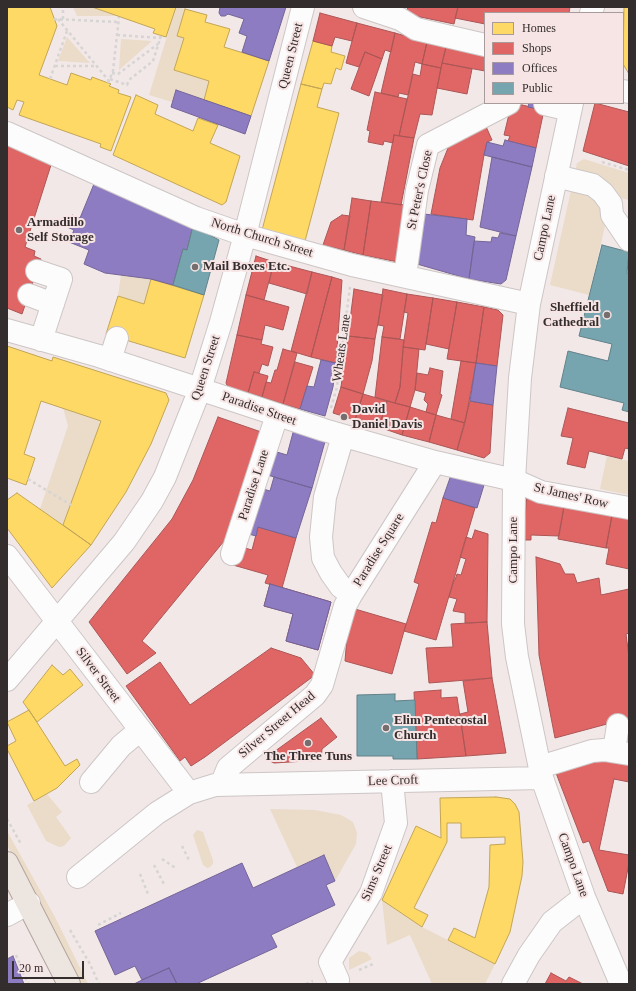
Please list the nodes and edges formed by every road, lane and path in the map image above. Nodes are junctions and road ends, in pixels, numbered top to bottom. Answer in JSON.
{"nodes":[{"id":1,"x":63,"y":7,"type":"edge"},
{"id":2,"x":303,"y":7,"type":"edge"},
{"id":3,"x":364,"y":7,"type":"edge"},
{"id":4,"x":119,"y":17,"type":"dead end"},
{"id":5,"x":54,"y":19,"type":"dead end"},
{"id":6,"x":58,"y":19,"type":"junction"},
{"id":7,"x":63,"y":19,"type":"junction"},
{"id":8,"x":117,"y":22,"type":"dead end"},
{"id":9,"x":67,"y":30,"type":"junction"},
{"id":10,"x":117,"y":35,"type":"junction"},
{"id":11,"x":158,"y":44,"type":"junction"},
{"id":12,"x":484,"y":45,"type":"edge"},
{"id":13,"x":54,"y":66,"type":"junction"},
{"id":14,"x":96,"y":66,"type":"junction"},
{"id":15,"x":112,"y":73,"type":"junction"},
{"id":16,"x":50,"y":79,"type":"dead end"},
{"id":17,"x":109,"y":81,"type":"junction"},
{"id":18,"x":507,"y":104,"type":"edge"},
{"id":19,"x":545,"y":104,"type":"edge"},
{"id":20,"x":571,"y":107,"type":"edge"},
{"id":21,"x":7,"y":133,"type":"edge"},
{"id":22,"x":556,"y":176,"type":"junction"},
{"id":23,"x":246,"y":235,"type":"junction"},
{"id":24,"x":629,"y":240,"type":"edge"},
{"id":25,"x":352,"y":265,"type":"junction"},
{"id":26,"x":37,"y":271,"type":"dead end"},
{"id":27,"x":404,"y":276,"type":"junction"},
{"id":28,"x":29,"y":295,"type":"dead end"},
{"id":29,"x":53,"y":304,"type":"junction"},
{"id":30,"x":529,"y":304,"type":"junction"},
{"id":31,"x":7,"y":330,"type":"edge"},
{"id":32,"x":117,"y":338,"type":"dead end"},
{"id":33,"x":41,"y":340,"type":"junction"},
{"id":34,"x":110,"y":360,"type":"junction"},
{"id":35,"x":200,"y":389,"type":"junction"},
{"id":36,"x":277,"y":416,"type":"junction"},
{"id":37,"x":334,"y":433,"type":"junction"},
{"id":38,"x":435,"y":462,"type":"junction"},
{"id":39,"x":28,"y":479,"type":"dead end"},
{"id":40,"x":514,"y":480,"type":"junction"},
{"id":41,"x":71,"y":505,"type":"dead end"},
{"id":42,"x":629,"y":508,"type":"edge"},
{"id":43,"x":232,"y":554,"type":"dead end"},
{"id":44,"x":7,"y":556,"type":"edge"},
{"id":45,"x":351,"y":595,"type":"junction"},
{"id":46,"x":57,"y":621,"type":"junction"},
{"id":47,"x":7,"y":680,"type":"edge"},
{"id":48,"x":618,"y":725,"type":"dead end"},
{"id":49,"x":140,"y":730,"type":"junction"},
{"id":50,"x":621,"y":753,"type":"edge"},
{"id":51,"x":541,"y":772,"type":"junction"},
{"id":52,"x":392,"y":781,"type":"junction"},
{"id":53,"x":91,"y":782,"type":"dead end"},
{"id":54,"x":221,"y":785,"type":"junction"},
{"id":55,"x":190,"y":793,"type":"junction"},
{"id":56,"x":182,"y":846,"type":"dead end"},
{"id":57,"x":162,"y":859,"type":"dead end"},
{"id":58,"x":190,"y":862,"type":"dead end"},
{"id":59,"x":7,"y":863,"type":"edge"},
{"id":60,"x":154,"y":865,"type":"dead end"},
{"id":61,"x":177,"y":869,"type":"dead end"},
{"id":62,"x":140,"y":874,"type":"dead end"},
{"id":63,"x":78,"y":877,"type":"dead end"},
{"id":64,"x":165,"y":886,"type":"dead end"},
{"id":65,"x":148,"y":894,"type":"dead end"},
{"id":66,"x":584,"y":897,"type":"junction"},
{"id":67,"x":29,"y":903,"type":"junction"},
{"id":68,"x":121,"y":913,"type":"dead end"},
{"id":69,"x":7,"y":916,"type":"edge"},
{"id":70,"x":98,"y":925,"type":"dead end"},
{"id":71,"x":16,"y":954,"type":"dead end"},
{"id":72,"x":373,"y":964,"type":"dead end"},
{"id":73,"x":346,"y":976,"type":"joint"},
{"id":74,"x":28,"y":984,"type":"edge"},
{"id":75,"x":69,"y":984,"type":"edge"},
{"id":76,"x":513,"y":984,"type":"edge"},
{"id":77,"x":621,"y":984,"type":"edge"}],
"edges":[{"from":1,"to":7,"type":"path"},
{"from":2,"to":23,"type":"street","name":"Queen Street"},
{"from":3,"to":12,"type":"street"},
{"from":4,"to":10,"type":"path"},
{"from":5,"to":6,"type":"path"},
{"from":6,"to":7,"type":"path"},
{"from":6,"to":9,"type":"path"},
{"from":7,"to":8,"type":"path"},
{"from":9,"to":13,"type":"path"},
{"from":9,"to":14,"type":"path"},
{"from":10,"to":11,"type":"path"},
{"from":10,"to":15,"type":"path"},
{"from":11,"to":15,"type":"path"},
{"from":11,"to":17,"type":"path"},
{"from":13,"to":14,"type":"path"},
{"from":13,"to":16,"type":"path"},
{"from":14,"to":17,"type":"path"},
{"from":15,"to":17,"type":"path"},
{"from":18,"to":27,"type":"street","name":"St Peter's Close"},
{"from":19,"to":20,"type":"street"},
{"from":20,"to":22,"type":"street","name":"Campo Lane"},
{"from":21,"to":23,"type":"street","name":"North Church Street"},
{"from":22,"to":24,"type":"street"},
{"from":22,"to":30,"type":"street","name":"Campo Lane"},
{"from":23,"to":25,"type":"street","name":"North Church Street"},
{"from":23,"to":35,"type":"street","name":"Queen Street"},
{"from":25,"to":27,"type":"street","name":"North Church Street"},
{"from":25,"to":37,"type":"path","name":"Wheats Lane"},
{"from":26,"to":29,"type":"street"},
{"from":27,"to":30,"type":"street","name":"North Church Street"},
{"from":28,"to":29,"type":"street"},
{"from":29,"to":33,"type":"street"},
{"from":30,"to":40,"type":"street","name":"Campo Lane"},
{"from":31,"to":33,"type":"street","name":"Paradise Street"},
{"from":32,"to":34,"type":"street"},
{"from":33,"to":34,"type":"street","name":"Paradise Street"},
{"from":34,"to":35,"type":"street","name":"Paradise Street"},
{"from":35,"to":36,"type":"street","name":"Paradise Street"},
{"from":35,"to":46,"type":"street","name":"Queen Street"},
{"from":36,"to":37,"type":"street","name":"Paradise Street"},
{"from":36,"to":43,"type":"street","name":"Paradise Lane"},
{"from":37,"to":38,"type":"street","name":"Paradise Street"},
{"from":37,"to":45,"type":"street","name":"Paradise Square"},
{"from":38,"to":40,"type":"street","name":"Paradise Street"},
{"from":38,"to":45,"type":"street","name":"Paradise Square"},
{"from":39,"to":41,"type":"path"},
{"from":40,"to":42,"type":"street","name":"St James' Row"},
{"from":40,"to":51,"type":"street","name":"Campo Lane"},
{"from":44,"to":46,"type":"street","name":"Silver Street"},
{"from":45,"to":54,"type":"street","name":"Silver Street Head"},
{"from":46,"to":47,"type":"street","name":"Queen Street"},
{"from":46,"to":49,"type":"street","name":"Silver Street"},
{"from":48,"to":50,"type":"street"},
{"from":49,"to":53,"type":"street"},
{"from":49,"to":55,"type":"street","name":"Silver Street"},
{"from":50,"to":51,"type":"street","name":"Lee Croft"},
{"from":51,"to":52,"type":"street","name":"Lee Croft"},
{"from":51,"to":66,"type":"street","name":"Campo Lane"},
{"from":52,"to":54,"type":"street","name":"Lee Croft"},
{"from":52,"to":73,"type":"street","name":"Sims Street"},
{"from":54,"to":55,"type":"street"},
{"from":55,"to":63,"type":"street"},
{"from":56,"to":58,"type":"path"},
{"from":57,"to":61,"type":"path"},
{"from":59,"to":67,"type":"main road"},
{"from":60,"to":64,"type":"path"},
{"from":62,"to":65,"type":"path"},
{"from":66,"to":76,"type":"street"},
{"from":66,"to":77,"type":"street","name":"Campo Lane"},
{"from":67,"to":69,"type":"street"},
{"from":67,"to":75,"type":"main road"},
{"from":68,"to":70,"type":"path"},
{"from":71,"to":74,"type":"path"},
{"from":72,"to":73,"type":"path"}]}
